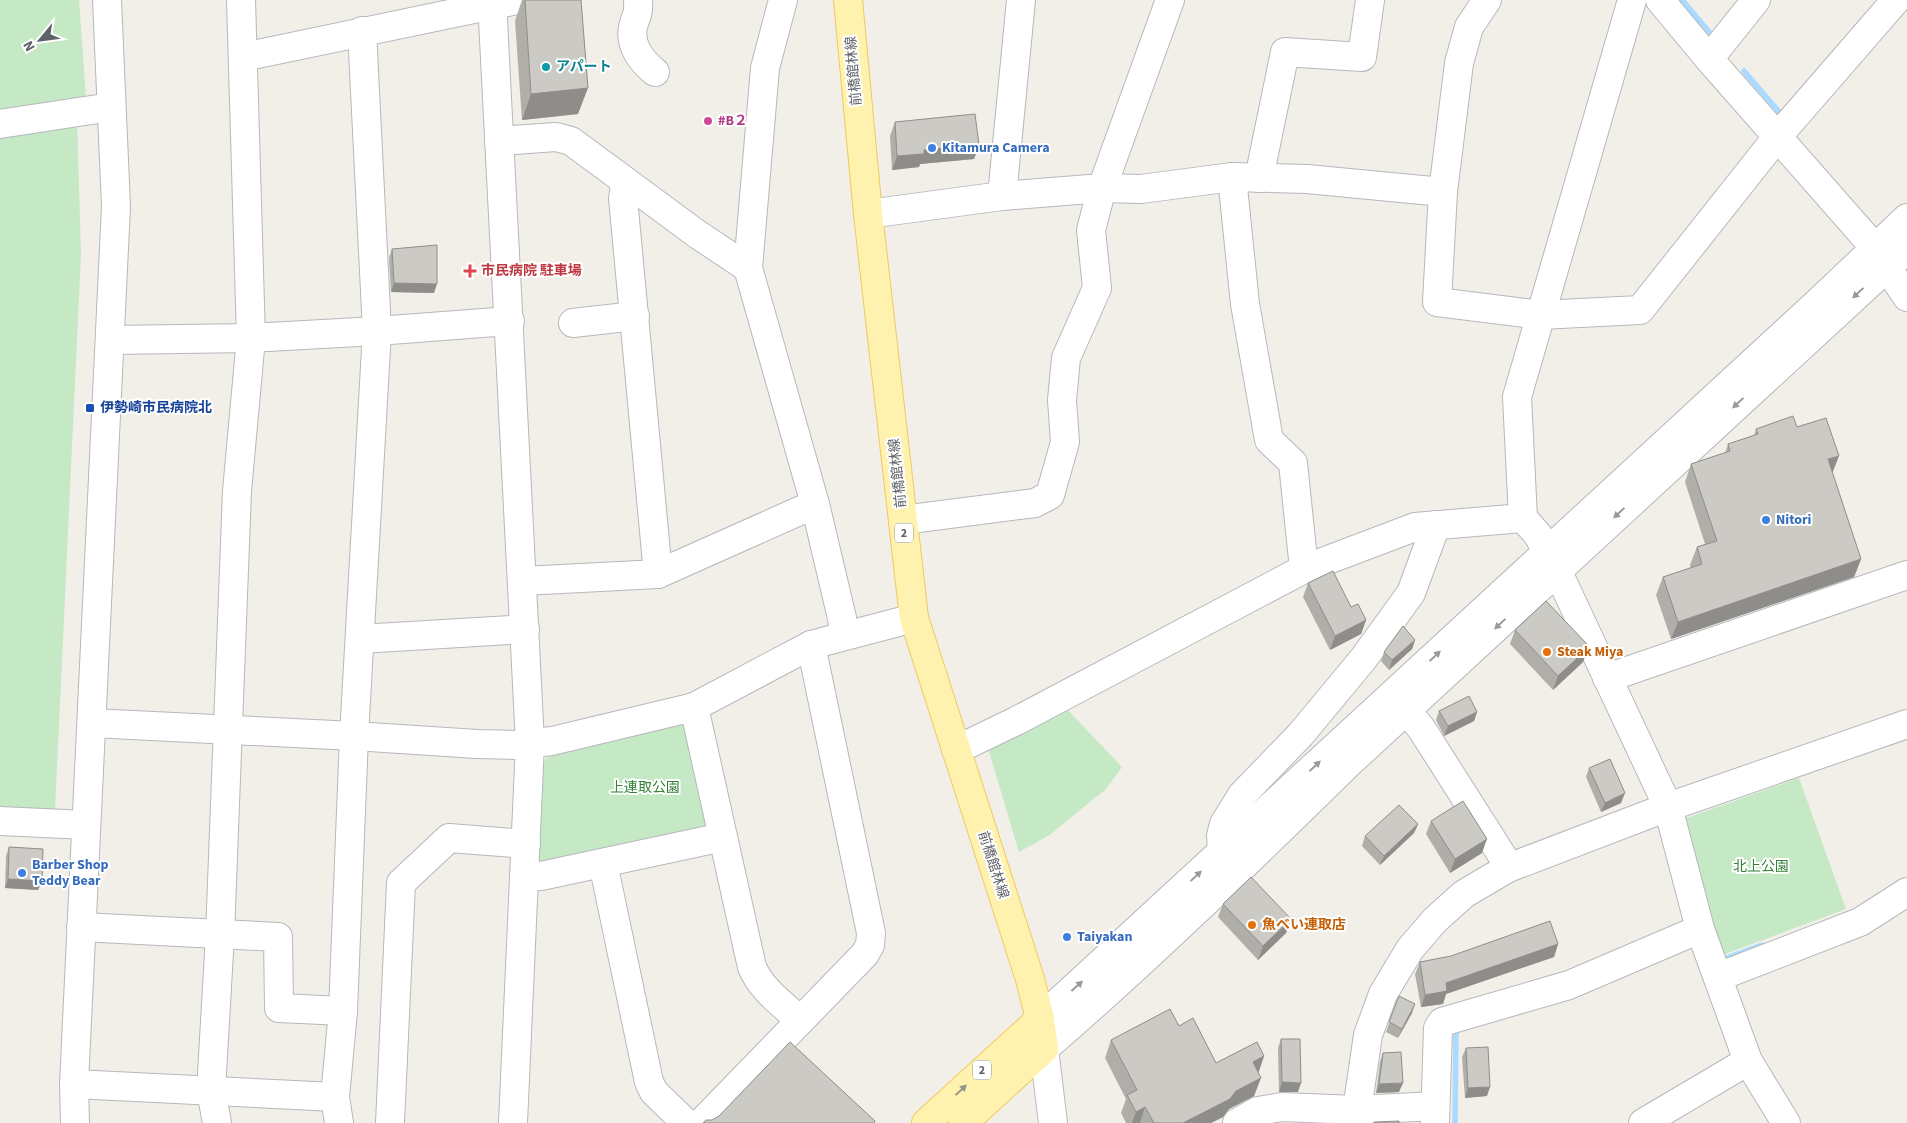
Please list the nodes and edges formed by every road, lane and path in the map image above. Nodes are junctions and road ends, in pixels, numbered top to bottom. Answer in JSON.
{"nodes":[{"id":1,"x":107,"y":0,"type":"edge"},
{"id":2,"x":241,"y":0,"type":"edge"},
{"id":3,"x":638,"y":0,"type":"edge"},
{"id":4,"x":650,"y":0,"type":"edge"},
{"id":5,"x":783,"y":0,"type":"edge"},
{"id":6,"x":848,"y":0,"type":"edge"},
{"id":7,"x":1022,"y":0,"type":"edge"},
{"id":8,"x":1170,"y":0,"type":"edge"},
{"id":9,"x":1370,"y":0,"type":"edge"},
{"id":10,"x":1487,"y":0,"type":"edge"},
{"id":11,"x":1632,"y":0,"type":"edge"},
{"id":12,"x":1660,"y":0,"type":"edge"},
{"id":13,"x":1756,"y":0,"type":"edge"},
{"id":14,"x":1896,"y":0,"type":"edge"},
{"id":15,"x":501,"y":2,"type":"edge"},
{"id":16,"x":362,"y":31,"type":"junction"},
{"id":17,"x":637,"y":51,"type":"junction"},
{"id":18,"x":243,"y":57,"type":"junction"},
{"id":19,"x":1709,"y":59,"type":"junction"},
{"id":20,"x":655,"y":72,"type":"dead end"},
{"id":21,"x":111,"y":107,"type":"junction"},
{"id":22,"x":0,"y":124,"type":"edge"},
{"id":23,"x":1778,"y":136,"type":"junction"},
{"id":24,"x":499,"y":141,"type":"junction"},
{"id":25,"x":1232,"y":177,"type":"junction"},
{"id":26,"x":1259,"y":178,"type":"junction"},
{"id":27,"x":626,"y":182,"type":"junction"},
{"id":28,"x":1102,"y":188,"type":"junction"},
{"id":29,"x":1443,"y":192,"type":"junction"},
{"id":30,"x":1002,"y":196,"type":"junction"},
{"id":31,"x":868,"y":214,"type":"junction"},
{"id":32,"x":1907,"y":218,"type":"edge"},
{"id":33,"x":1907,"y":249,"type":"edge"},
{"id":34,"x":1881,"y":258,"type":"junction"},
{"id":35,"x":748,"y":268,"type":"junction"},
{"id":36,"x":1907,"y":297,"type":"edge"},
{"id":37,"x":1540,"y":315,"type":"junction"},
{"id":38,"x":635,"y":316,"type":"junction"},
{"id":39,"x":510,"y":321,"type":"junction"},
{"id":40,"x":573,"y":324,"type":"dead end"},
{"id":41,"x":377,"y":331,"type":"junction"},
{"id":42,"x":251,"y":338,"type":"junction"},
{"id":43,"x":110,"y":340,"type":"junction"},
{"id":44,"x":814,"y":504,"type":"junction"},
{"id":45,"x":1523,"y":518,"type":"junction"},
{"id":46,"x":903,"y":520,"type":"junction"},
{"id":47,"x":1436,"y":525,"type":"junction"},
{"id":48,"x":1552,"y":561,"type":"junction"},
{"id":49,"x":1304,"y":569,"type":"junction"},
{"id":50,"x":658,"y":574,"type":"junction"},
{"id":51,"x":1907,"y":575,"type":"edge"},
{"id":52,"x":523,"y":581,"type":"junction"},
{"id":53,"x":914,"y":618,"type":"junction"},
{"id":54,"x":525,"y":629,"type":"junction"},
{"id":55,"x":844,"y":636,"type":"junction"},
{"id":56,"x":360,"y":639,"type":"junction"},
{"id":57,"x":811,"y":645,"type":"junction"},
{"id":58,"x":1607,"y":678,"type":"junction"},
{"id":59,"x":694,"y":707,"type":"junction"},
{"id":60,"x":1406,"y":710,"type":"junction"},
{"id":61,"x":92,"y":723,"type":"junction"},
{"id":62,"x":1907,"y":724,"type":"edge"},
{"id":63,"x":228,"y":730,"type":"junction"},
{"id":64,"x":354,"y":736,"type":"junction"},
{"id":65,"x":530,"y":743,"type":"junction"},
{"id":66,"x":956,"y":750,"type":"junction"},
{"id":67,"x":1668,"y":807,"type":"junction"},
{"id":68,"x":0,"y":820,"type":"edge"},
{"id":69,"x":86,"y":825,"type":"junction"},
{"id":70,"x":723,"y":837,"type":"junction"},
{"id":71,"x":526,"y":844,"type":"junction"},
{"id":72,"x":1222,"y":851,"type":"junction"},
{"id":73,"x":603,"y":863,"type":"junction"},
{"id":74,"x":1508,"y":868,"type":"junction"},
{"id":75,"x":525,"y":875,"type":"junction"},
{"id":76,"x":1907,"y":892,"type":"edge"},
{"id":77,"x":81,"y":928,"type":"junction"},
{"id":78,"x":1700,"y":929,"type":"junction"},
{"id":79,"x":220,"y":935,"type":"junction"},
{"id":80,"x":1718,"y":977,"type":"junction"},
{"id":81,"x":343,"y":1011,"type":"junction"},
{"id":82,"x":1040,"y":1018,"type":"junction"},
{"id":83,"x":800,"y":1020,"type":"junction"},
{"id":84,"x":1044,"y":1049,"type":"junction"},
{"id":85,"x":1748,"y":1061,"type":"junction"},
{"id":86,"x":74,"y":1084,"type":"junction"},
{"id":87,"x":211,"y":1091,"type":"junction"},
{"id":88,"x":337,"y":1110,"type":"edge"},
{"id":89,"x":1435,"y":1114,"type":"edge"},
{"id":90,"x":1357,"y":1116,"type":"edge"},
{"id":91,"x":76,"y":1123,"type":"edge"},
{"id":92,"x":217,"y":1123,"type":"edge"},
{"id":93,"x":390,"y":1123,"type":"edge"},
{"id":94,"x":513,"y":1123,"type":"edge"},
{"id":95,"x":686,"y":1123,"type":"edge"},
{"id":96,"x":701,"y":1123,"type":"edge"},
{"id":97,"x":926,"y":1123,"type":"edge"},
{"id":98,"x":963,"y":1123,"type":"edge"},
{"id":99,"x":1053,"y":1123,"type":"edge"},
{"id":100,"x":1237,"y":1123,"type":"edge"},
{"id":101,"x":1643,"y":1123,"type":"edge"},
{"id":102,"x":1786,"y":1123,"type":"edge"}],
"edges":[{"from":1,"to":21,"type":"street"},
{"from":2,"to":18,"type":"street"},
{"from":3,"to":17,"type":"street"},
{"from":4,"to":17,"type":"street"},
{"from":5,"to":35,"type":"street"},
{"from":6,"to":31,"type":"main road","name":"前橋館林線","number":"2"},
{"from":7,"to":30,"type":"street"},
{"from":8,"to":28,"type":"street"},
{"from":9,"to":26,"type":"street"},
{"from":10,"to":29,"type":"street"},
{"from":11,"to":37,"type":"street"},
{"from":12,"to":19,"type":"street"},
{"from":13,"to":19,"type":"street"},
{"from":14,"to":23,"type":"street"},
{"from":15,"to":16,"type":"street"},
{"from":15,"to":24,"type":"street"},
{"from":16,"to":18,"type":"street"},
{"from":16,"to":41,"type":"street"},
{"from":17,"to":20,"type":"street"},
{"from":18,"to":42,"type":"street"},
{"from":19,"to":23,"type":"street"},
{"from":21,"to":22,"type":"street"},
{"from":21,"to":43,"type":"street"},
{"from":23,"to":34,"type":"street"},
{"from":23,"to":37,"type":"street"},
{"from":24,"to":27,"type":"street"},
{"from":24,"to":39,"type":"street"},
{"from":25,"to":26,"type":"street"},
{"from":25,"to":28,"type":"street"},
{"from":25,"to":49,"type":"street"},
{"from":26,"to":29,"type":"street"},
{"from":27,"to":35,"type":"street"},
{"from":27,"to":38,"type":"street"},
{"from":28,"to":30,"type":"street"},
{"from":28,"to":46,"type":"street"},
{"from":29,"to":37,"type":"street"},
{"from":30,"to":31,"type":"street"},
{"from":31,"to":46,"type":"main road","name":"前橋館林線","number":"2"},
{"from":32,"to":34,"type":"street"},
{"from":33,"to":34,"type":"street"},
{"from":34,"to":36,"type":"street"},
{"from":34,"to":48,"type":"street"},
{"from":35,"to":44,"type":"street"},
{"from":37,"to":45,"type":"street"},
{"from":38,"to":40,"type":"street"},
{"from":38,"to":50,"type":"street"},
{"from":39,"to":41,"type":"street"},
{"from":39,"to":52,"type":"street"},
{"from":41,"to":42,"type":"street"},
{"from":41,"to":56,"type":"street"},
{"from":42,"to":43,"type":"street"},
{"from":42,"to":63,"type":"street"},
{"from":43,"to":61,"type":"street"},
{"from":44,"to":50,"type":"street"},
{"from":44,"to":55,"type":"street"},
{"from":45,"to":47,"type":"street"},
{"from":45,"to":48,"type":"street"},
{"from":46,"to":53,"type":"main road","name":"前橋館林線","number":"2"},
{"from":47,"to":49,"type":"street"},
{"from":47,"to":72,"type":"street"},
{"from":48,"to":58,"type":"street"},
{"from":48,"to":60,"type":"street","one_way":true},
{"from":72,"to":48,"type":"street","one_way":true},
{"from":49,"to":66,"type":"street"},
{"from":50,"to":52,"type":"street"},
{"from":51,"to":58,"type":"street"},
{"from":52,"to":54,"type":"street"},
{"from":53,"to":55,"type":"street"},
{"from":53,"to":66,"type":"main road","name":"前橋館林線","number":"2"},
{"from":54,"to":56,"type":"street"},
{"from":54,"to":65,"type":"street"},
{"from":55,"to":57,"type":"street"},
{"from":56,"to":64,"type":"street"},
{"from":57,"to":59,"type":"street"},
{"from":57,"to":83,"type":"street"},
{"from":58,"to":67,"type":"street"},
{"from":59,"to":65,"type":"street"},
{"from":59,"to":70,"type":"street"},
{"from":60,"to":74,"type":"street"},
{"from":60,"to":84,"type":"street"},
{"from":61,"to":63,"type":"street"},
{"from":61,"to":69,"type":"street"},
{"from":62,"to":67,"type":"street"},
{"from":63,"to":64,"type":"street"},
{"from":63,"to":79,"type":"street"},
{"from":64,"to":65,"type":"street"},
{"from":64,"to":81,"type":"street"},
{"from":65,"to":71,"type":"street"},
{"from":66,"to":82,"type":"main road","name":"前橋館林線","number":"2"},
{"from":67,"to":74,"type":"street"},
{"from":67,"to":78,"type":"street"},
{"from":68,"to":69,"type":"street"},
{"from":69,"to":77,"type":"street"},
{"from":70,"to":73,"type":"street"},
{"from":70,"to":83,"type":"street"},
{"from":71,"to":75,"type":"street"},
{"from":71,"to":93,"type":"street"},
{"from":82,"to":72,"type":"street","one_way":true},
{"from":73,"to":75,"type":"street"},
{"from":73,"to":95,"type":"street"},
{"from":74,"to":90,"type":"street"},
{"from":75,"to":94,"type":"street"},
{"from":76,"to":80,"type":"street"},
{"from":77,"to":79,"type":"street"},
{"from":77,"to":86,"type":"street"},
{"from":78,"to":80,"type":"street"},
{"from":78,"to":89,"type":"street"},
{"from":79,"to":81,"type":"street"},
{"from":79,"to":87,"type":"street"},
{"from":80,"to":85,"type":"street"},
{"from":81,"to":88,"type":"street"},
{"from":82,"to":84,"type":"main road","name":"前橋館林線","number":"2"},
{"from":97,"to":82,"type":"main road","number":"2","one_way":true},
{"from":83,"to":96,"type":"street"},
{"from":84,"to":98,"type":"main road","number":"2"},
{"from":84,"to":99,"type":"street"},
{"from":85,"to":101,"type":"street"},
{"from":85,"to":102,"type":"street"},
{"from":86,"to":87,"type":"street"},
{"from":86,"to":91,"type":"street"},
{"from":87,"to":88,"type":"street"},
{"from":87,"to":92,"type":"street"},
{"from":89,"to":90,"type":"street"},
{"from":90,"to":100,"type":"street"}]}
